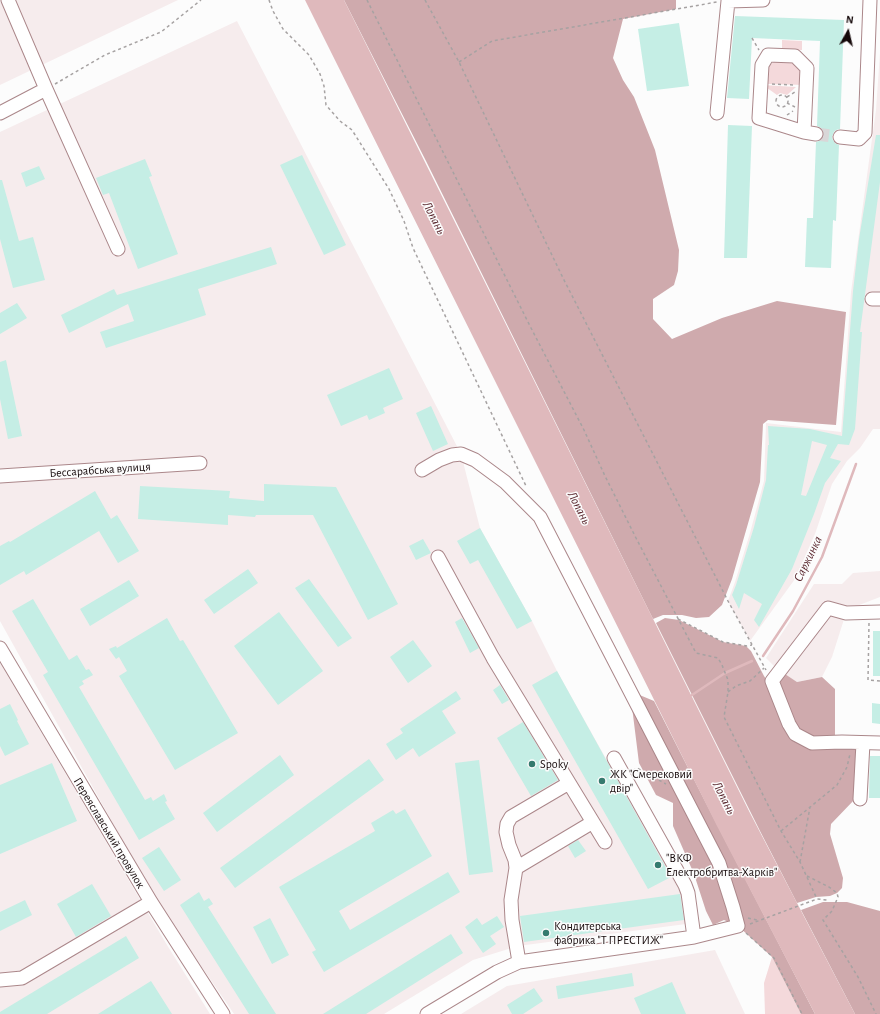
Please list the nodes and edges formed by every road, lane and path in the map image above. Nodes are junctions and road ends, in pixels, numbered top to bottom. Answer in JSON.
{"nodes":[{"id":1,"x":8,"y":0,"type":"edge"},
{"id":2,"x":201,"y":0,"type":"edge"},
{"id":3,"x":269,"y":0,"type":"edge"},
{"id":4,"x":367,"y":0,"type":"edge"},
{"id":5,"x":425,"y":0,"type":"edge"},
{"id":6,"x":763,"y":0,"type":"edge"},
{"id":7,"x":870,"y":0,"type":"edge"},
{"id":8,"x":728,"y":1,"type":"edge"},
{"id":9,"x":459,"y":62,"type":"junction"},
{"id":10,"x":761,"y":84,"type":"junction"},
{"id":11,"x":806,"y":85,"type":"junction"},
{"id":12,"x":46,"y":88,"type":"junction"},
{"id":13,"x":783,"y":107,"type":"joint"},
{"id":14,"x":0,"y":112,"type":"edge"},
{"id":15,"x":717,"y":113,"type":"dead end"},
{"id":16,"x":840,"y":137,"type":"tunnel mouth"},
{"id":17,"x":118,"y":249,"type":"dead end"},
{"id":18,"x":200,"y":463,"type":"dead end"},
{"id":19,"x":422,"y":470,"type":"dead end"},
{"id":20,"x":0,"y":476,"type":"edge"},
{"id":21,"x":527,"y":488,"type":"dead end"},
{"id":22,"x":438,"y":557,"type":"dead end"},
{"id":23,"x":875,"y":612,"type":"edge"},
{"id":24,"x":678,"y":619,"type":"junction"},
{"id":25,"x":752,"y":645,"type":"junction"},
{"id":26,"x":0,"y":648,"type":"edge"},
{"id":27,"x":764,"y":668,"type":"junction"},
{"id":28,"x":772,"y":681,"type":"junction"},
{"id":29,"x":880,"y":681,"type":"edge"},
{"id":30,"x":728,"y":692,"type":"junction"},
{"id":31,"x":858,"y":743,"type":"junction"},
{"id":32,"x":880,"y":744,"type":"edge"},
{"id":33,"x":614,"y":758,"type":"dead end"},
{"id":34,"x":624,"y":776,"type":"junction"},
{"id":35,"x":569,"y":783,"type":"junction"},
{"id":36,"x":683,"y":794,"type":"junction"},
{"id":37,"x":860,"y":799,"type":"dead end"},
{"id":38,"x":810,"y":807,"type":"junction"},
{"id":39,"x":593,"y":822,"type":"junction"},
{"id":40,"x":781,"y":831,"type":"junction"},
{"id":41,"x":605,"y":842,"type":"dead end"},
{"id":42,"x":800,"y":862,"type":"junction"},
{"id":43,"x":516,"y":868,"type":"junction"},
{"id":44,"x":807,"y":876,"type":"junction"},
{"id":45,"x":817,"y":899,"type":"junction"},
{"id":46,"x":827,"y":900,"type":"dead end"},
{"id":47,"x":151,"y":902,"type":"junction"},
{"id":48,"x":759,"y":920,"type":"junction"},
{"id":49,"x":745,"y":923,"type":"junction"},
{"id":50,"x":694,"y":937,"type":"junction"},
{"id":51,"x":519,"y":962,"type":"junction"},
{"id":52,"x":0,"y":980,"type":"edge"},
{"id":53,"x":223,"y":1014,"type":"edge"},
{"id":54,"x":427,"y":1014,"type":"edge"},
{"id":55,"x":802,"y":1014,"type":"edge"},
{"id":56,"x":876,"y":1014,"type":"edge"}],
"edges":[{"from":1,"to":12,"type":"street"},
{"from":2,"to":12,"type":"path"},
{"from":3,"to":21,"type":"path"},
{"from":4,"to":24,"type":"path"},
{"from":5,"to":9,"type":"path"},
{"from":6,"to":8,"type":"street"},
{"from":7,"to":16,"type":"street"},
{"from":8,"to":9,"type":"path"},
{"from":8,"to":15,"type":"street"},
{"from":9,"to":25,"type":"path"},
{"from":10,"to":11,"type":"path"},
{"from":10,"to":11,"type":"street"},
{"from":10,"to":11,"type":"street"},
{"from":12,"to":14,"type":"street"},
{"from":12,"to":17,"type":"street"},
{"from":13,"to":13,"type":"path"},
{"from":18,"to":20,"type":"street","name":"Бессарабська вулиця"},
{"from":19,"to":36,"type":"street"},
{"from":22,"to":35,"type":"street"},
{"from":23,"to":28,"type":"street"},
{"from":23,"to":29,"type":"path"},
{"from":24,"to":25,"type":"path"},
{"from":24,"to":30,"type":"path"},
{"from":25,"to":27,"type":"path"},
{"from":26,"to":47,"type":"street","name":"Переяславський провулок"},
{"from":27,"to":28,"type":"path"},
{"from":27,"to":30,"type":"path"},
{"from":28,"to":31,"type":"street"},
{"from":30,"to":40,"type":"path"},
{"from":31,"to":32,"type":"street"},
{"from":31,"to":37,"type":"street"},
{"from":31,"to":38,"type":"path"},
{"from":33,"to":34,"type":"street"},
{"from":34,"to":36,"type":"path"},
{"from":34,"to":50,"type":"street"},
{"from":35,"to":39,"type":"street"},
{"from":35,"to":43,"type":"street"},
{"from":36,"to":49,"type":"street"},
{"from":38,"to":40,"type":"path"},
{"from":38,"to":42,"type":"path"},
{"from":39,"to":41,"type":"street"},
{"from":39,"to":43,"type":"street"},
{"from":40,"to":42,"type":"path"},
{"from":42,"to":44,"type":"path"},
{"from":43,"to":51,"type":"street"},
{"from":44,"to":45,"type":"path"},
{"from":44,"to":56,"type":"path"},
{"from":45,"to":46,"type":"path"},
{"from":45,"to":48,"type":"path"},
{"from":47,"to":52,"type":"street"},
{"from":47,"to":53,"type":"street","name":"Переяславський провулок"},
{"from":48,"to":49,"type":"path"},
{"from":48,"to":49,"type":"path"},
{"from":49,"to":50,"type":"street"},
{"from":49,"to":55,"type":"path"},
{"from":50,"to":51,"type":"street"},
{"from":51,"to":54,"type":"street"}]}
